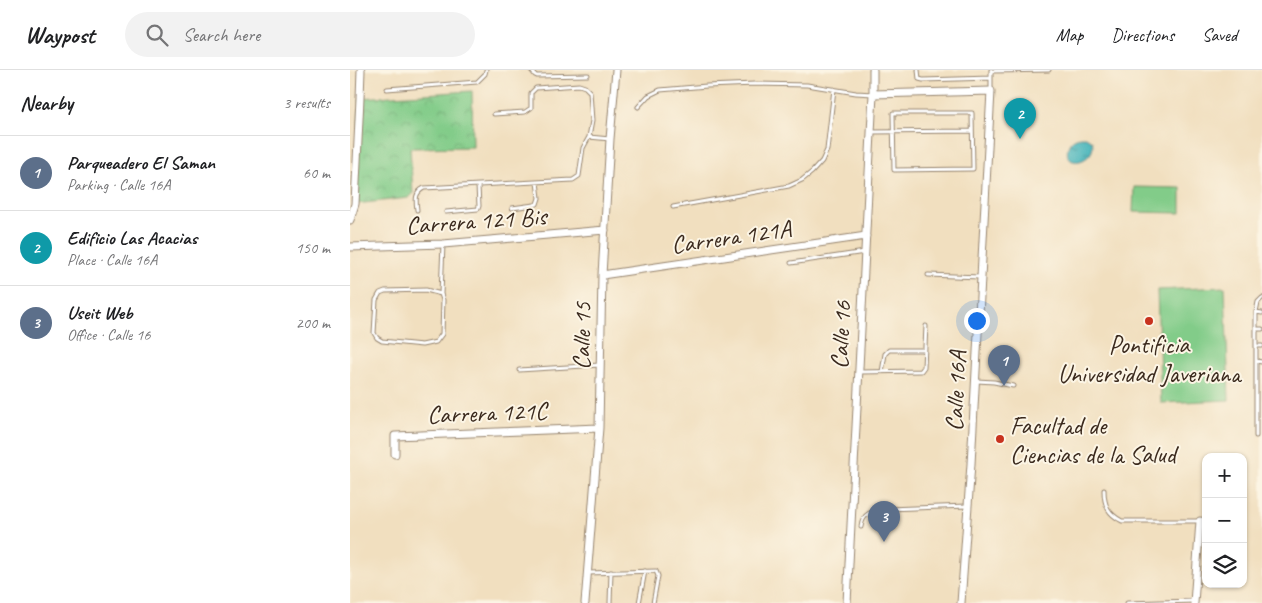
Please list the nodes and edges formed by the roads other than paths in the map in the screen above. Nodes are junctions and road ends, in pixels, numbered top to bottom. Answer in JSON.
{"nodes":[{"id":1,"x":361,"y":70,"type":"edge"},
{"id":2,"x":486,"y":70,"type":"edge"},
{"id":3,"x":531,"y":70,"type":"edge"},
{"id":4,"x":616,"y":70,"type":"edge"},
{"id":5,"x":873,"y":70,"type":"edge"},
{"id":6,"x":918,"y":70,"type":"edge"},
{"id":7,"x":1049,"y":70,"type":"edge"},
{"id":8,"x":991,"y":71,"type":"edge"},
{"id":9,"x":588,"y":75,"type":"dead end"},
{"id":10,"x":991,"y":78,"type":"junction"},
{"id":11,"x":387,"y":89,"type":"dead end"},
{"id":12,"x":834,"y":89,"type":"junction"},
{"id":13,"x":991,"y":91,"type":"junction"},
{"id":14,"x":873,"y":94,"type":"junction"},
{"id":15,"x":638,"y":107,"type":"dead end"},
{"id":16,"x":494,"y":114,"type":"dead end"},
{"id":17,"x":972,"y":131,"type":"junction"},
{"id":18,"x":871,"y":132,"type":"junction"},
{"id":19,"x":893,"y":132,"type":"junction"},
{"id":20,"x":589,"y":137,"type":"junction"},
{"id":21,"x":610,"y":138,"type":"junction"},
{"id":22,"x":537,"y":182,"type":"junction"},
{"id":23,"x":478,"y":186,"type":"junction"},
{"id":24,"x":673,"y":207,"type":"dead end"},
{"id":25,"x":512,"y":208,"type":"dead end"},
{"id":26,"x":416,"y":210,"type":"dead end"},
{"id":27,"x":446,"y":212,"type":"dead end"},
{"id":28,"x":350,"y":220,"type":"edge"},
{"id":29,"x":605,"y":230,"type":"junction"},
{"id":30,"x":866,"y":236,"type":"junction"},
{"id":31,"x":442,"y":244,"type":"junction"},
{"id":32,"x":350,"y":247,"type":"edge"},
{"id":33,"x":865,"y":252,"type":"junction"},
{"id":34,"x":791,"y":263,"type":"dead end"},
{"id":35,"x":602,"y":275,"type":"junction"},
{"id":36,"x":928,"y":275,"type":"dead end"},
{"id":37,"x":981,"y":277,"type":"junction"},
{"id":38,"x":441,"y":294,"type":"junction"},
{"id":39,"x":1262,"y":298,"type":"edge"},
{"id":40,"x":1256,"y":312,"type":"junction"},
{"id":41,"x":1262,"y":313,"type":"edge"},
{"id":42,"x":926,"y":326,"type":"dead end"},
{"id":43,"x":1256,"y":329,"type":"junction"},
{"id":44,"x":1262,"y":329,"type":"edge"},
{"id":45,"x":1256,"y":346,"type":"junction"},
{"id":46,"x":1262,"y":346,"type":"edge"},
{"id":47,"x":925,"y":350,"type":"junction"},
{"id":48,"x":1256,"y":362,"type":"junction"},
{"id":49,"x":1262,"y":362,"type":"edge"},
{"id":50,"x":600,"y":365,"type":"junction"},
{"id":51,"x":519,"y":370,"type":"dead end"},
{"id":52,"x":859,"y":372,"type":"junction"},
{"id":53,"x":882,"y":372,"type":"junction"},
{"id":54,"x":1256,"y":377,"type":"junction"},
{"id":55,"x":1262,"y":378,"type":"edge"},
{"id":56,"x":976,"y":382,"type":"junction"},
{"id":57,"x":1013,"y":386,"type":"dead end"},
{"id":58,"x":599,"y":428,"type":"junction"},
{"id":59,"x":1256,"y":436,"type":"dead end"},
{"id":60,"x":395,"y":454,"type":"dead end"},
{"id":61,"x":1104,"y":490,"type":"dead end"},
{"id":62,"x":968,"y":506,"type":"junction"},
{"id":63,"x":1202,"y":519,"type":"edge"},
{"id":64,"x":861,"y":527,"type":"dead end"},
{"id":65,"x":1202,"y":528,"type":"edge"},
{"id":66,"x":645,"y":571,"type":"junction"},
{"id":67,"x":612,"y":572,"type":"junction"},
{"id":68,"x":588,"y":573,"type":"junction"},
{"id":69,"x":1194,"y":602,"type":"edge"},
{"id":70,"x":585,"y":603,"type":"edge"},
{"id":71,"x":610,"y":603,"type":"edge"},
{"id":72,"x":639,"y":603,"type":"edge"},
{"id":73,"x":653,"y":603,"type":"edge"},
{"id":74,"x":847,"y":603,"type":"edge"},
{"id":75,"x":961,"y":603,"type":"edge"},
{"id":76,"x":1127,"y":603,"type":"edge"}],
"edges":[{"from":1,"to":28,"type":"street"},
{"from":2,"to":11,"type":"lane"},
{"from":3,"to":9,"type":"lane"},
{"from":4,"to":21,"type":"street","name":"Calle 15"},
{"from":5,"to":14,"type":"street","name":"Calle 16"},
{"from":6,"to":10,"type":"lane"},
{"from":7,"to":8,"type":"lane"},
{"from":8,"to":10,"type":"lane"},
{"from":10,"to":13,"type":"lane"},
{"from":12,"to":14,"type":"lane"},
{"from":12,"to":15,"type":"lane"},
{"from":12,"to":24,"type":"lane"},
{"from":13,"to":14,"type":"street"},
{"from":13,"to":37,"type":"street","name":"Calle 16A"},
{"from":14,"to":18,"type":"street","name":"Calle 16"},
{"from":16,"to":20,"type":"lane"},
{"from":17,"to":19,"type":"lane"},
{"from":17,"to":19,"type":"lane"},
{"from":17,"to":19,"type":"lane"},
{"from":18,"to":19,"type":"lane"},
{"from":18,"to":30,"type":"street","name":"Calle 16"},
{"from":20,"to":21,"type":"lane"},
{"from":20,"to":22,"type":"lane"},
{"from":21,"to":29,"type":"street","name":"Calle 15"},
{"from":22,"to":23,"type":"lane"},
{"from":22,"to":25,"type":"lane"},
{"from":23,"to":26,"type":"lane"},
{"from":23,"to":27,"type":"lane"},
{"from":29,"to":31,"type":"street","name":"Carrera 121 Bis"},
{"from":29,"to":35,"type":"street","name":"Calle 15"},
{"from":30,"to":33,"type":"street","name":"Calle 16"},
{"from":30,"to":35,"type":"street","name":"Carrera 121A"},
{"from":31,"to":32,"type":"street","name":"Carrera 121 Bis"},
{"from":31,"to":38,"type":"lane"},
{"from":33,"to":34,"type":"lane"},
{"from":33,"to":52,"type":"street","name":"Calle 16"},
{"from":35,"to":50,"type":"street","name":"Calle 15"},
{"from":36,"to":37,"type":"lane"},
{"from":37,"to":56,"type":"street","name":"Calle 16A"},
{"from":38,"to":38,"type":"lane"},
{"from":39,"to":40,"type":"lane"},
{"from":40,"to":41,"type":"lane"},
{"from":40,"to":43,"type":"lane"},
{"from":42,"to":47,"type":"lane"},
{"from":43,"to":44,"type":"lane"},
{"from":43,"to":45,"type":"lane"},
{"from":45,"to":46,"type":"lane"},
{"from":45,"to":48,"type":"lane"},
{"from":47,"to":53,"type":"lane"},
{"from":47,"to":53,"type":"lane"},
{"from":48,"to":49,"type":"lane"},
{"from":48,"to":54,"type":"lane"},
{"from":50,"to":51,"type":"lane"},
{"from":50,"to":58,"type":"street","name":"Calle 15"},
{"from":52,"to":53,"type":"lane"},
{"from":52,"to":74,"type":"street","name":"Calle 16"},
{"from":54,"to":55,"type":"lane"},
{"from":54,"to":59,"type":"lane"},
{"from":56,"to":57,"type":"lane"},
{"from":56,"to":62,"type":"street","name":"Calle 16A"},
{"from":58,"to":60,"type":"street","name":"Carrera 121C"},
{"from":58,"to":68,"type":"street","name":"Calle 15"},
{"from":61,"to":63,"type":"lane"},
{"from":62,"to":64,"type":"lane"},
{"from":62,"to":75,"type":"street","name":"Calle 16A"},
{"from":65,"to":69,"type":"street"},
{"from":66,"to":67,"type":"lane"},
{"from":66,"to":72,"type":"lane"},
{"from":66,"to":73,"type":"lane"},
{"from":67,"to":68,"type":"lane"},
{"from":67,"to":71,"type":"lane"},
{"from":68,"to":70,"type":"street","name":"Calle 15"},
{"from":69,"to":76,"type":"lane"}]}
